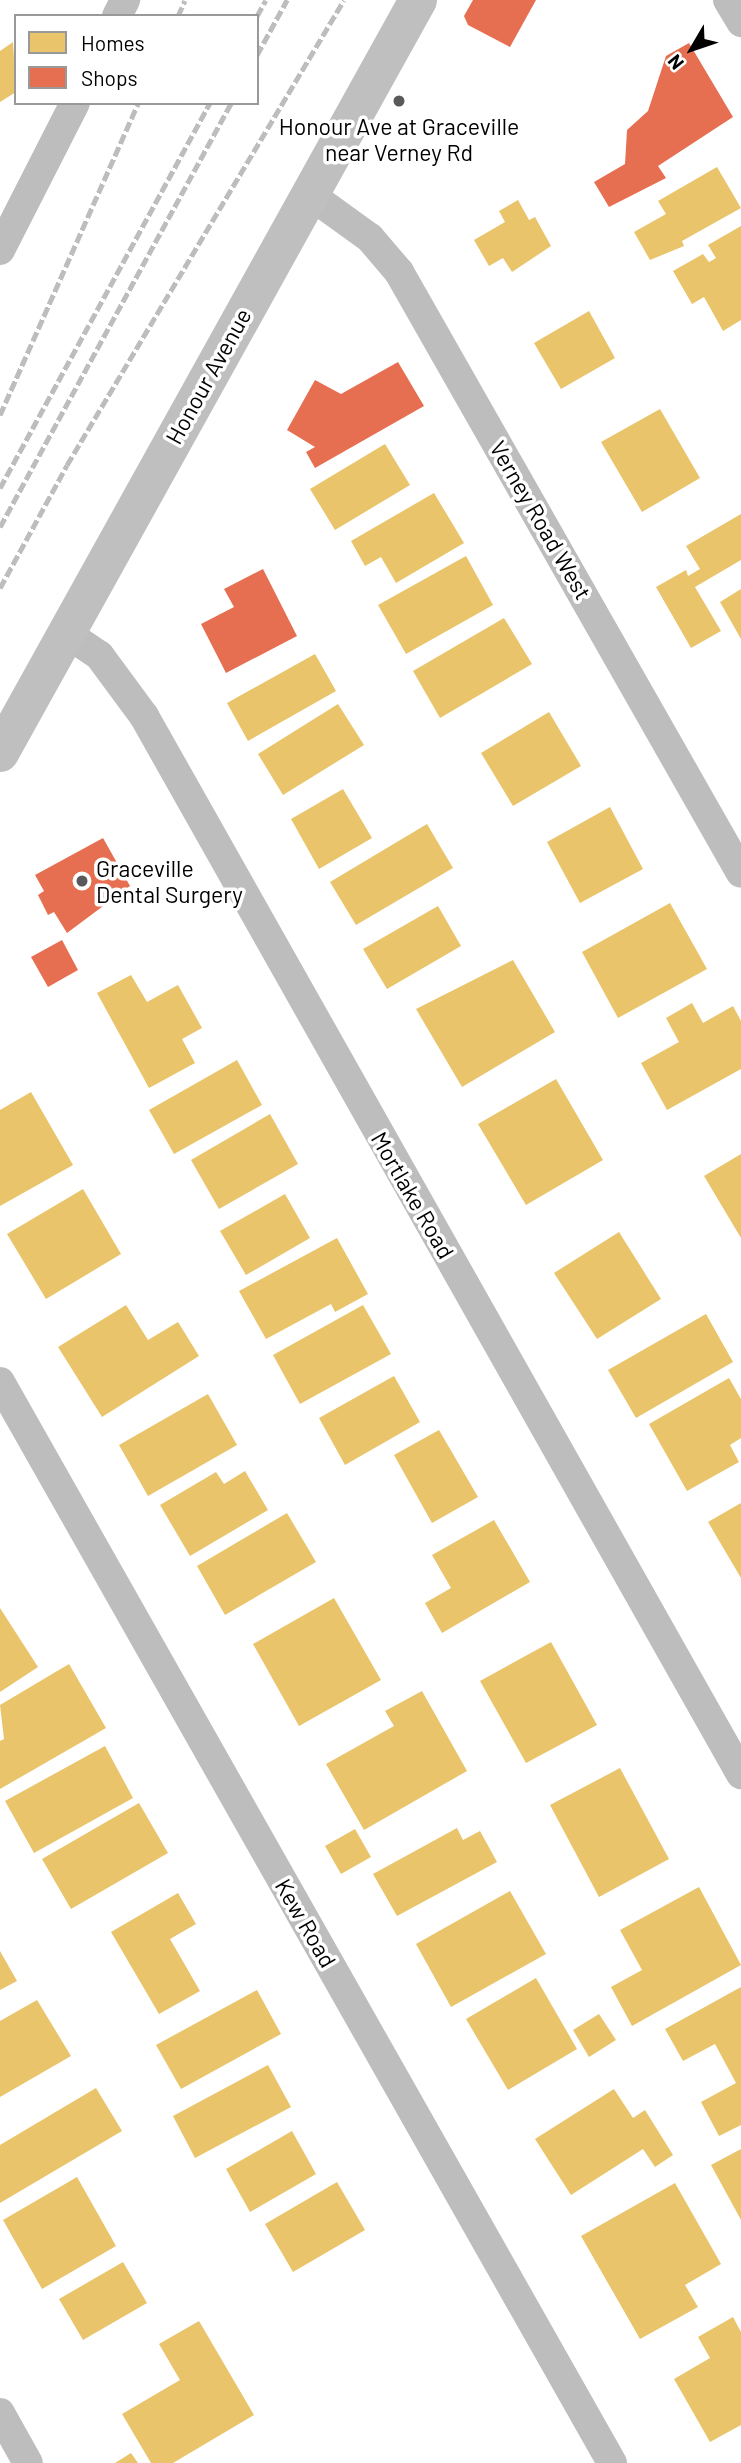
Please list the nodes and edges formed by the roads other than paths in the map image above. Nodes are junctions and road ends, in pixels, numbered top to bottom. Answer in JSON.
{"nodes":[{"id":1,"x":418,"y":0,"type":"edge"},
{"id":2,"x":728,"y":0,"type":"edge"},
{"id":3,"x":741,"y":22,"type":"edge"},
{"id":4,"x":74,"y":105,"type":"edge"},
{"id":5,"x":309,"y":194,"type":"junction"},
{"id":6,"x":0,"y":250,"type":"edge"},
{"id":7,"x":66,"y":633,"type":"junction"},
{"id":8,"x":0,"y":753,"type":"edge"},
{"id":9,"x":741,"y":873,"type":"edge"},
{"id":10,"x":0,"y":1382,"type":"edge"},
{"id":11,"x":741,"y":1774,"type":"edge"},
{"id":12,"x":0,"y":2413,"type":"edge"},
{"id":13,"x":28,"y":2463,"type":"edge"},
{"id":14,"x":612,"y":2463,"type":"edge"}],
"edges":[{"from":1,"to":5,"type":"main road","name":"Honour Avenue"},
{"from":2,"to":3,"type":"street"},
{"from":4,"to":6,"type":"street"},
{"from":5,"to":7,"type":"main road","name":"Honour Avenue"},
{"from":5,"to":9,"type":"street","name":"Verney Road West"},
{"from":7,"to":8,"type":"main road","name":"Honour Avenue"},
{"from":7,"to":11,"type":"street","name":"Mortlake Road"},
{"from":10,"to":14,"type":"street","name":"Kew Road"},
{"from":12,"to":13,"type":"street"}]}
